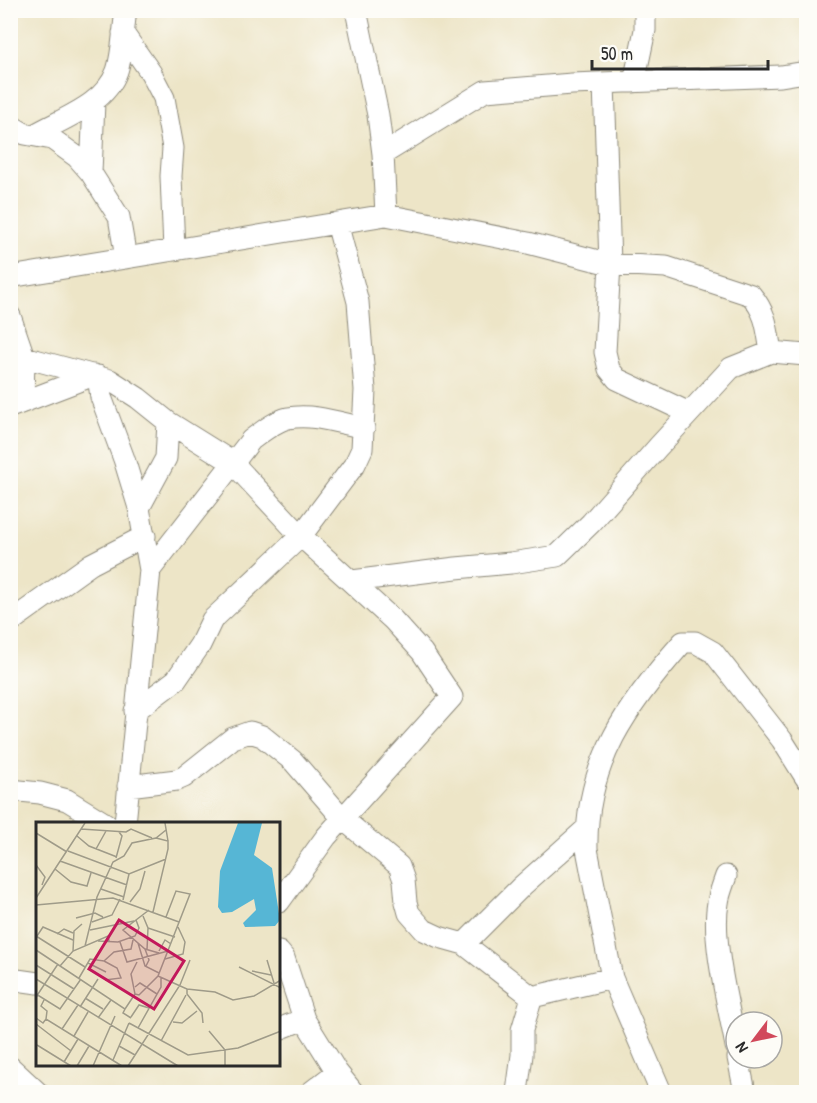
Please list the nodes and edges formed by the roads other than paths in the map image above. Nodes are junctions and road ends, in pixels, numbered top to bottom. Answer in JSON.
{"nodes":[{"id":1,"x":126,"y":10,"type":"edge"},
{"id":2,"x":356,"y":10,"type":"edge"},
{"id":3,"x":645,"y":10,"type":"edge"},
{"id":4,"x":123,"y":33,"type":"junction"},
{"id":5,"x":807,"y":72,"type":"edge"},
{"id":6,"x":634,"y":82,"type":"junction"},
{"id":7,"x":604,"y":83,"type":"junction"},
{"id":8,"x":94,"y":102,"type":"junction"},
{"id":9,"x":10,"y":125,"type":"edge"},
{"id":10,"x":34,"y":135,"type":"junction"},
{"id":11,"x":383,"y":153,"type":"junction"},
{"id":12,"x":91,"y":173,"type":"junction"},
{"id":13,"x":386,"y":215,"type":"junction"},
{"id":14,"x":337,"y":223,"type":"junction"},
{"id":15,"x":174,"y":250,"type":"junction"},
{"id":16,"x":126,"y":258,"type":"junction"},
{"id":17,"x":610,"y":264,"type":"junction"},
{"id":18,"x":10,"y":277,"type":"edge"},
{"id":19,"x":10,"y":316,"type":"edge"},
{"id":20,"x":771,"y":352,"type":"junction"},
{"id":21,"x":807,"y":355,"type":"edge"},
{"id":22,"x":24,"y":357,"type":"junction"},
{"id":23,"x":96,"y":375,"type":"junction"},
{"id":24,"x":17,"y":404,"type":"edge"},
{"id":25,"x":689,"y":413,"type":"junction"},
{"id":26,"x":168,"y":422,"type":"junction"},
{"id":27,"x":364,"y":428,"type":"junction"},
{"id":28,"x":201,"y":443,"type":"junction"},
{"id":29,"x":166,"y":458,"type":"junction"},
{"id":30,"x":232,"y":462,"type":"junction"},
{"id":31,"x":139,"y":508,"type":"junction"},
{"id":32,"x":145,"y":536,"type":"junction"},
{"id":33,"x":302,"y":536,"type":"junction"},
{"id":34,"x":150,"y":570,"type":"junction"},
{"id":35,"x":352,"y":581,"type":"junction"},
{"id":36,"x":10,"y":622,"type":"edge"},
{"id":37,"x":135,"y":711,"type":"junction"},
{"id":38,"x":807,"y":778,"type":"edge"},
{"id":39,"x":129,"y":786,"type":"junction"},
{"id":40,"x":10,"y":790,"type":"edge"},
{"id":41,"x":343,"y":819,"type":"junction"},
{"id":42,"x":103,"y":822,"type":"edge"},
{"id":43,"x":124,"y":822,"type":"edge"},
{"id":44,"x":587,"y":828,"type":"junction"},
{"id":45,"x":726,"y":876,"type":"dead end"},
{"id":46,"x":280,"y":901,"type":"edge"},
{"id":47,"x":464,"y":944,"type":"junction"},
{"id":48,"x":280,"y":953,"type":"edge"},
{"id":49,"x":612,"y":978,"type":"junction"},
{"id":50,"x":10,"y":979,"type":"edge"},
{"id":51,"x":36,"y":983,"type":"edge"},
{"id":52,"x":532,"y":998,"type":"junction"},
{"id":53,"x":729,"y":1010,"type":"edge"},
{"id":54,"x":304,"y":1019,"type":"junction"},
{"id":55,"x":280,"y":1029,"type":"edge"},
{"id":56,"x":10,"y":1067,"type":"edge"},
{"id":57,"x":740,"y":1070,"type":"edge"},
{"id":58,"x":337,"y":1072,"type":"junction"},
{"id":59,"x":38,"y":1092,"type":"edge"},
{"id":60,"x":311,"y":1092,"type":"edge"},
{"id":61,"x":353,"y":1092,"type":"edge"},
{"id":62,"x":517,"y":1092,"type":"edge"},
{"id":63,"x":661,"y":1092,"type":"edge"},
{"id":64,"x":745,"y":1092,"type":"edge"}],
"edges":[{"from":1,"to":4,"type":"street"},
{"from":2,"to":11,"type":"street"},
{"from":3,"to":6,"type":"street"},
{"from":4,"to":8,"type":"street"},
{"from":4,"to":15,"type":"street"},
{"from":5,"to":6,"type":"street"},
{"from":6,"to":7,"type":"street"},
{"from":7,"to":11,"type":"street"},
{"from":7,"to":17,"type":"street"},
{"from":8,"to":10,"type":"street"},
{"from":8,"to":12,"type":"street"},
{"from":9,"to":10,"type":"street"},
{"from":10,"to":12,"type":"street"},
{"from":11,"to":13,"type":"street"},
{"from":12,"to":16,"type":"street"},
{"from":13,"to":14,"type":"street"},
{"from":13,"to":17,"type":"street"},
{"from":14,"to":15,"type":"street"},
{"from":14,"to":27,"type":"street"},
{"from":15,"to":16,"type":"street"},
{"from":16,"to":18,"type":"street"},
{"from":17,"to":20,"type":"street"},
{"from":17,"to":25,"type":"street"},
{"from":19,"to":22,"type":"street"},
{"from":20,"to":21,"type":"street"},
{"from":20,"to":25,"type":"street"},
{"from":22,"to":23,"type":"street"},
{"from":22,"to":24,"type":"street"},
{"from":23,"to":24,"type":"street"},
{"from":23,"to":26,"type":"street"},
{"from":23,"to":31,"type":"street"},
{"from":25,"to":35,"type":"street"},
{"from":26,"to":28,"type":"street"},
{"from":26,"to":29,"type":"street"},
{"from":27,"to":30,"type":"street"},
{"from":27,"to":33,"type":"street"},
{"from":28,"to":29,"type":"street"},
{"from":28,"to":30,"type":"street"},
{"from":29,"to":31,"type":"street"},
{"from":30,"to":33,"type":"street"},
{"from":30,"to":34,"type":"street"},
{"from":31,"to":32,"type":"street"},
{"from":32,"to":34,"type":"street"},
{"from":32,"to":36,"type":"street"},
{"from":33,"to":35,"type":"street"},
{"from":33,"to":37,"type":"street"},
{"from":34,"to":37,"type":"street"},
{"from":35,"to":41,"type":"street"},
{"from":37,"to":39,"type":"street"},
{"from":38,"to":44,"type":"street"},
{"from":39,"to":41,"type":"street"},
{"from":39,"to":43,"type":"street"},
{"from":40,"to":42,"type":"street"},
{"from":41,"to":46,"type":"street"},
{"from":41,"to":47,"type":"street"},
{"from":44,"to":47,"type":"street"},
{"from":44,"to":49,"type":"street"},
{"from":45,"to":53,"type":"street"},
{"from":47,"to":52,"type":"street"},
{"from":48,"to":54,"type":"street"},
{"from":49,"to":52,"type":"street"},
{"from":49,"to":63,"type":"street"},
{"from":50,"to":51,"type":"street"},
{"from":52,"to":62,"type":"street"},
{"from":54,"to":55,"type":"street"},
{"from":54,"to":58,"type":"street"},
{"from":56,"to":59,"type":"street"},
{"from":57,"to":64,"type":"street"},
{"from":58,"to":60,"type":"street"},
{"from":58,"to":61,"type":"street"}]}
